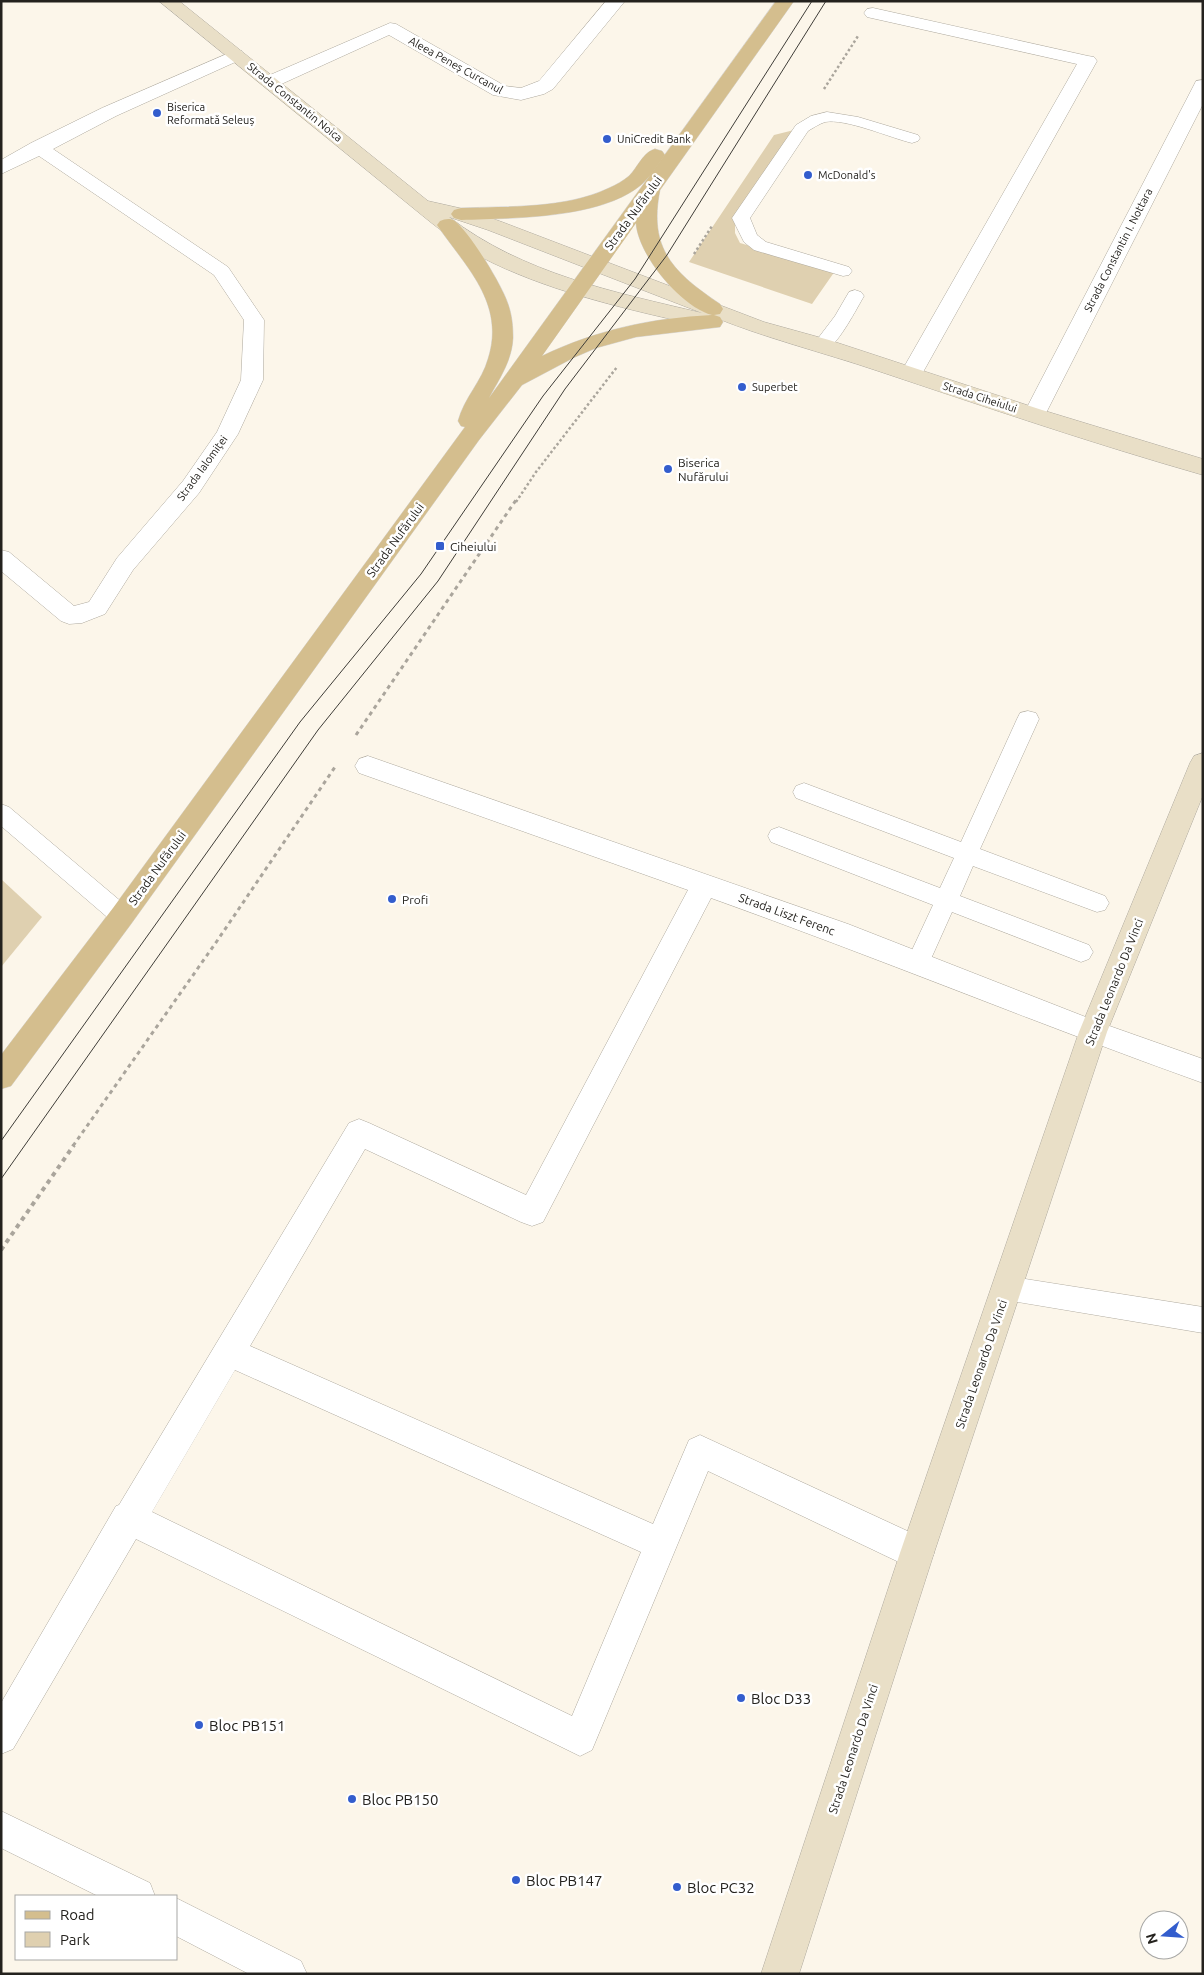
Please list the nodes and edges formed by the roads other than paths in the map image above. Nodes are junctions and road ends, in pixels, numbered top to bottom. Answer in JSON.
{"nodes":[{"id":1,"x":168,"y":1,"type":"edge"},
{"id":2,"x":616,"y":1,"type":"edge"},
{"id":3,"x":786,"y":1,"type":"edge"},
{"id":4,"x":873,"y":13,"type":"road end"},
{"id":5,"x":236,"y":55,"type":"junction"},
{"id":6,"x":270,"y":82,"type":"junction"},
{"id":7,"x":1200,"y":94,"type":"edge"},
{"id":8,"x":700,"y":122,"type":"junction"},
{"id":9,"x":912,"y":138,"type":"dead end"},
{"id":10,"x":38,"y":147,"type":"junction"},
{"id":11,"x":1,"y":168,"type":"edge"},
{"id":12,"x":650,"y":189,"type":"junction"},
{"id":13,"x":454,"y":219,"type":"junction"},
{"id":14,"x":596,"y":264,"type":"junction"},
{"id":15,"x":843,"y":271,"type":"dead end"},
{"id":16,"x":579,"y":287,"type":"junction"},
{"id":17,"x":855,"y":296,"type":"dead end"},
{"id":18,"x":713,"y":315,"type":"junction"},
{"id":19,"x":822,"y":345,"type":"junction"},
{"id":20,"x":911,"y":374,"type":"junction"},
{"id":21,"x":511,"y":384,"type":"junction"},
{"id":22,"x":1034,"y":415,"type":"junction"},
{"id":23,"x":471,"y":435,"type":"junction"},
{"id":24,"x":1203,"y":467,"type":"edge"},
{"id":25,"x":1,"y":558,"type":"edge"},
{"id":26,"x":1028,"y":720,"type":"dead end"},
{"id":27,"x":1203,"y":762,"type":"edge"},
{"id":28,"x":368,"y":766,"type":"dead end"},
{"id":29,"x":804,"y":792,"type":"dead end"},
{"id":30,"x":1,"y":814,"type":"edge"},
{"id":31,"x":779,"y":836,"type":"dead end"},
{"id":32,"x":967,"y":854,"type":"junction"},
{"id":33,"x":705,"y":884,"type":"junction"},
{"id":34,"x":946,"y":901,"type":"junction"},
{"id":35,"x":1097,"y":903,"type":"dead end"},
{"id":36,"x":122,"y":916,"type":"junction"},
{"id":37,"x":1081,"y":952,"type":"dead end"},
{"id":38,"x":918,"y":964,"type":"junction"},
{"id":39,"x":1093,"y":1032,"type":"junction"},
{"id":40,"x":1203,"y":1071,"type":"edge"},
{"id":41,"x":1,"y":1077,"type":"edge"},
{"id":42,"x":1006,"y":1288,"type":"junction"},
{"id":43,"x":1203,"y":1320,"type":"edge"},
{"id":44,"x":229,"y":1352,"type":"junction"},
{"id":45,"x":128,"y":1518,"type":"junction"},
{"id":46,"x":661,"y":1544,"type":"junction"},
{"id":47,"x":917,"y":1553,"type":"junction"},
{"id":48,"x":1,"y":1737,"type":"edge"},
{"id":49,"x":1,"y":1828,"type":"edge"},
{"id":50,"x":135,"y":1895,"type":"edge"},
{"id":51,"x":178,"y":1917,"type":"edge"},
{"id":52,"x":288,"y":1974,"type":"edge"},
{"id":53,"x":780,"y":1974,"type":"edge"}],
"edges":[{"from":1,"to":5,"type":"street","name":"Strada Constantin Noica"},
{"from":2,"to":6,"type":"street","name":"Aleea Peneș Curcanul"},
{"from":3,"to":8,"type":"main road","name":"Strada Nufărului"},
{"from":4,"to":20,"type":"street"},
{"from":5,"to":6,"type":"street","name":"Strada Constantin Noica"},
{"from":5,"to":10,"type":"street"},
{"from":6,"to":13,"type":"street","name":"Strada Constantin Noica"},
{"from":7,"to":22,"type":"street","name":"Strada Constantin I. Nottara"},
{"from":8,"to":12,"type":"main road","name":"Strada Nufărului"},
{"from":8,"to":13,"type":"main road"},
{"from":9,"to":15,"type":"lane"},
{"from":10,"to":11,"type":"street"},
{"from":10,"to":25,"type":"street","name":"Strada Ialomiței"},
{"from":12,"to":14,"type":"main road","name":"Strada Nufărului"},
{"from":12,"to":18,"type":"main road"},
{"from":13,"to":14,"type":"street","name":"Strada Constantin Noica"},
{"from":13,"to":16,"type":"street","name":"Strada Constantin Noica"},
{"from":13,"to":23,"type":"main road"},
{"from":14,"to":16,"type":"main road","name":"Strada Nufărului"},
{"from":14,"to":18,"type":"street","name":"Strada Ciheiului"},
{"from":16,"to":18,"type":"street","name":"Strada Ciheiului"},
{"from":16,"to":21,"type":"main road","name":"Strada Nufărului"},
{"from":17,"to":19,"type":"lane"},
{"from":18,"to":19,"type":"street","name":"Strada Ciheiului"},
{"from":18,"to":21,"type":"main road"},
{"from":19,"to":20,"type":"street","name":"Strada Ciheiului"},
{"from":20,"to":22,"type":"street","name":"Strada Ciheiului"},
{"from":21,"to":23,"type":"main road","name":"Strada Nufărului"},
{"from":22,"to":24,"type":"street","name":"Strada Ciheiului"},
{"from":23,"to":36,"type":"main road","name":"Strada Nufărului"},
{"from":26,"to":32,"type":"lane"},
{"from":27,"to":39,"type":"street","name":"Strada Leonardo Da Vinci"},
{"from":28,"to":33,"type":"street","name":"Strada Liszt Ferenc"},
{"from":29,"to":32,"type":"lane"},
{"from":30,"to":36,"type":"lane"},
{"from":31,"to":34,"type":"lane"},
{"from":32,"to":34,"type":"lane"},
{"from":32,"to":35,"type":"lane"},
{"from":33,"to":38,"type":"street","name":"Strada Liszt Ferenc"},
{"from":33,"to":44,"type":"street"},
{"from":34,"to":37,"type":"lane"},
{"from":34,"to":38,"type":"lane"},
{"from":36,"to":41,"type":"main road","name":"Strada Nufărului"},
{"from":38,"to":39,"type":"street","name":"Strada Liszt Ferenc"},
{"from":39,"to":40,"type":"street","name":"Strada Liszt Ferenc"},
{"from":39,"to":42,"type":"street","name":"Strada Leonardo Da Vinci"},
{"from":42,"to":43,"type":"lane"},
{"from":42,"to":47,"type":"street","name":"Strada Leonardo Da Vinci"},
{"from":44,"to":45,"type":"street"},
{"from":44,"to":46,"type":"street"},
{"from":45,"to":46,"type":"street"},
{"from":45,"to":48,"type":"street"},
{"from":46,"to":47,"type":"street"},
{"from":47,"to":53,"type":"street","name":"Strada Leonardo Da Vinci"},
{"from":49,"to":50,"type":"street"},
{"from":51,"to":52,"type":"street"}]}
